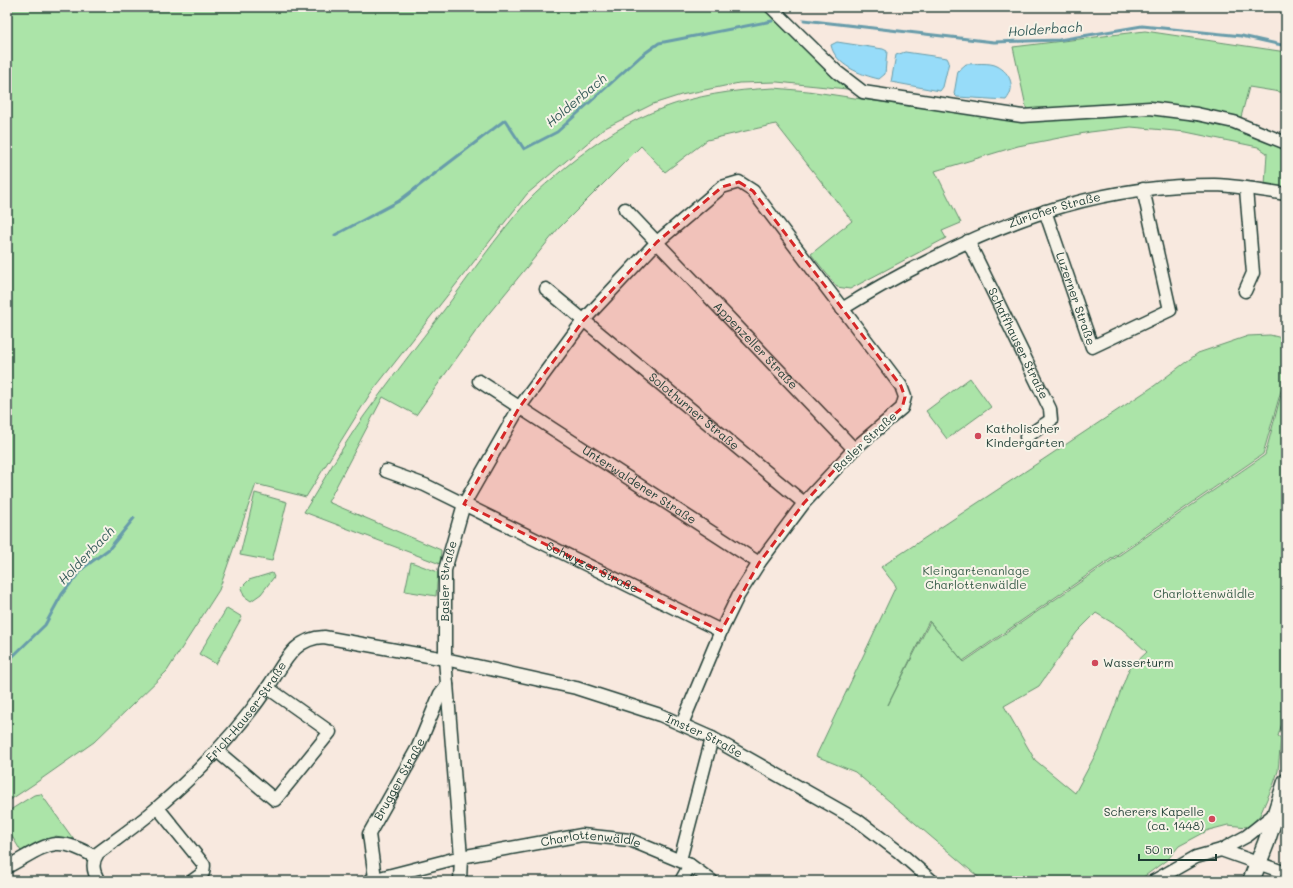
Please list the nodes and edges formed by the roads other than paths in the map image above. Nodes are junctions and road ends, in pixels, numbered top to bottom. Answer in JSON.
{"nodes":[{"id":1,"x":771,"y":7,"type":"edge"},
{"id":2,"x":1286,"y":142,"type":"edge"},
{"id":3,"x":1143,"y":189,"type":"junction"},
{"id":4,"x":1246,"y":189,"type":"junction"},
{"id":5,"x":1286,"y":194,"type":"edge"},
{"id":6,"x":625,"y":209,"type":"dead end"},
{"id":7,"x":1045,"y":211,"type":"junction"},
{"id":8,"x":968,"y":240,"type":"junction"},
{"id":9,"x":656,"y":242,"type":"junction"},
{"id":10,"x":546,"y":288,"type":"dead end"},
{"id":11,"x":1245,"y":291,"type":"dead end"},
{"id":12,"x":842,"y":309,"type":"junction"},
{"id":13,"x":583,"y":321,"type":"junction"},
{"id":14,"x":479,"y":381,"type":"dead end"},
{"id":15,"x":519,"y":408,"type":"junction"},
{"id":16,"x":1026,"y":437,"type":"dead end"},
{"id":17,"x":854,"y":449,"type":"junction"},
{"id":18,"x":386,"y":471,"type":"dead end"},
{"id":19,"x":804,"y":503,"type":"junction"},
{"id":20,"x":464,"y":504,"type":"junction"},
{"id":21,"x":759,"y":563,"type":"junction"},
{"id":22,"x":721,"y":631,"type":"junction"},
{"id":23,"x":445,"y":659,"type":"junction"},
{"id":24,"x":447,"y":685,"type":"junction"},
{"id":25,"x":268,"y":688,"type":"junction"},
{"id":26,"x":682,"y":724,"type":"junction"},
{"id":27,"x":712,"y":738,"type":"junction"},
{"id":28,"x":216,"y":751,"type":"junction"},
{"id":29,"x":1286,"y":782,"type":"edge"},
{"id":30,"x":158,"y":808,"type":"junction"},
{"id":31,"x":1276,"y":813,"type":"junction"},
{"id":32,"x":1221,"y":850,"type":"junction"},
{"id":33,"x":461,"y":857,"type":"junction"},
{"id":34,"x":95,"y":858,"type":"junction"},
{"id":35,"x":1259,"y":862,"type":"junction"},
{"id":36,"x":685,"y":863,"type":"junction"},
{"id":37,"x":7,"y":867,"type":"edge"},
{"id":38,"x":1286,"y":872,"type":"edge"},
{"id":39,"x":371,"y":880,"type":"edge"},
{"id":40,"x":99,"y":881,"type":"edge"},
{"id":41,"x":192,"y":881,"type":"edge"},
{"id":42,"x":460,"y":881,"type":"edge"},
{"id":43,"x":681,"y":881,"type":"edge"},
{"id":44,"x":712,"y":881,"type":"edge"},
{"id":45,"x":932,"y":881,"type":"edge"},
{"id":46,"x":1154,"y":881,"type":"edge"},
{"id":47,"x":1251,"y":881,"type":"edge"}],
"edges":[{"from":1,"to":2,"type":"street"},
{"from":3,"to":4,"type":"street","name":"Züricher Straße"},
{"from":3,"to":7,"type":"street","name":"Züricher Straße"},
{"from":3,"to":7,"type":"street","name":"Luzerner Straße"},
{"from":4,"to":5,"type":"street","name":"Züricher Straße"},
{"from":4,"to":11,"type":"street"},
{"from":6,"to":9,"type":"street"},
{"from":7,"to":8,"type":"street","name":"Züricher Straße"},
{"from":8,"to":12,"type":"street","name":"Züricher Straße"},
{"from":8,"to":16,"type":"street","name":"Schaffhauser Straße"},
{"from":9,"to":12,"type":"street","name":"Basler Straße"},
{"from":9,"to":13,"type":"street","name":"Basler Straße"},
{"from":9,"to":17,"type":"street","name":"Appenzeller Straße"},
{"from":10,"to":13,"type":"street"},
{"from":12,"to":17,"type":"street","name":"Basler Straße"},
{"from":13,"to":15,"type":"street","name":"Basler Straße"},
{"from":13,"to":19,"type":"street","name":"Solothurner Straße"},
{"from":14,"to":15,"type":"street"},
{"from":15,"to":20,"type":"street","name":"Basler Straße"},
{"from":15,"to":21,"type":"street","name":"Unterwaldener Straße"},
{"from":17,"to":19,"type":"street","name":"Basler Straße"},
{"from":18,"to":20,"type":"street"},
{"from":19,"to":21,"type":"street","name":"Basler Straße"},
{"from":20,"to":22,"type":"street","name":"Schwyzer Straße"},
{"from":20,"to":23,"type":"street","name":"Basler Straße"},
{"from":21,"to":22,"type":"street","name":"Basler Straße"},
{"from":22,"to":26,"type":"street","name":"Basler Straße"},
{"from":23,"to":24,"type":"street"},
{"from":23,"to":25,"type":"street","name":"Erich-Hauser-Straße"},
{"from":23,"to":26,"type":"street","name":"Imster Straße"},
{"from":24,"to":33,"type":"street"},
{"from":24,"to":39,"type":"street","name":"Brugger Straße"},
{"from":25,"to":28,"type":"street","name":"Erich-Hauser-Straße"},
{"from":25,"to":28,"type":"street"},
{"from":26,"to":27,"type":"street","name":"Imster Straße"},
{"from":27,"to":36,"type":"street"},
{"from":27,"to":45,"type":"street","name":"Imster Straße"},
{"from":28,"to":30,"type":"street","name":"Erich-Hauser-Straße"},
{"from":29,"to":31,"type":"main road"},
{"from":30,"to":34,"type":"street","name":"Erich-Hauser-Straße"},
{"from":30,"to":41,"type":"street"},
{"from":31,"to":32,"type":"street"},
{"from":31,"to":35,"type":"main road"},
{"from":32,"to":35,"type":"street"},
{"from":32,"to":46,"type":"street"},
{"from":33,"to":36,"type":"street","name":"Charlottenwäldle"},
{"from":33,"to":39,"type":"street","name":"Charlottenwäldle"},
{"from":33,"to":42,"type":"street"},
{"from":34,"to":37,"type":"street"},
{"from":34,"to":40,"type":"street"},
{"from":35,"to":38,"type":"street"},
{"from":35,"to":47,"type":"main road"},
{"from":36,"to":43,"type":"street"},
{"from":36,"to":44,"type":"street","name":"Charlottenwäldle"}]}
